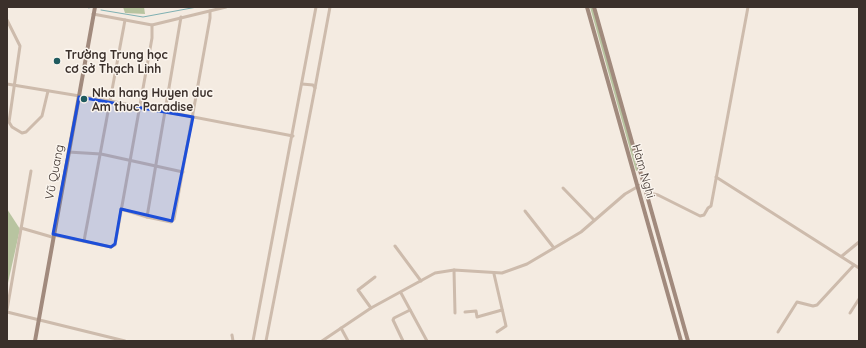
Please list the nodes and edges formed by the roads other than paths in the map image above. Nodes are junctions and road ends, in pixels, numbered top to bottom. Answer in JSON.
{"nodes":[{"id":1,"x":95,"y":7,"type":"edge"},
{"id":2,"x":226,"y":7,"type":"edge"},
{"id":3,"x":316,"y":7,"type":"edge"},
{"id":4,"x":330,"y":7,"type":"edge"},
{"id":5,"x":587,"y":7,"type":"edge"},
{"id":6,"x":594,"y":7,"type":"edge"},
{"id":7,"x":748,"y":7,"type":"edge"},
{"id":8,"x":210,"y":10,"type":"junction"},
{"id":9,"x":93,"y":14,"type":"junction"},
{"id":10,"x":181,"y":17,"type":"junction"},
{"id":11,"x":125,"y":20,"type":"junction"},
{"id":12,"x":8,"y":23,"type":"edge"},
{"id":13,"x":152,"y":25,"type":"junction"},
{"id":14,"x":7,"y":84,"type":"edge"},
{"id":15,"x":15,"y":84,"type":"junction"},
{"id":16,"x":302,"y":84,"type":"junction"},
{"id":17,"x":315,"y":88,"type":"junction"},
{"id":18,"x":48,"y":91,"type":"junction"},
{"id":19,"x":79,"y":97,"type":"junction"},
{"id":20,"x":110,"y":101,"type":"junction"},
{"id":21,"x":138,"y":106,"type":"junction"},
{"id":22,"x":9,"y":108,"type":"edge"},
{"id":23,"x":164,"y":111,"type":"junction"},
{"id":24,"x":192,"y":117,"type":"junction"},
{"id":25,"x":8,"y":123,"type":"edge"},
{"id":26,"x":293,"y":136,"type":"junction"},
{"id":27,"x":68,"y":152,"type":"junction"},
{"id":28,"x":101,"y":154,"type":"junction"},
{"id":29,"x":129,"y":160,"type":"junction"},
{"id":30,"x":156,"y":167,"type":"junction"},
{"id":31,"x":31,"y":171,"type":"dead end"},
{"id":32,"x":183,"y":172,"type":"junction"},
{"id":33,"x":716,"y":177,"type":"junction"},
{"id":34,"x":644,"y":183,"type":"junction"},
{"id":35,"x":638,"y":186,"type":"junction"},
{"id":36,"x":562,"y":188,"type":"dead end"},
{"id":37,"x":646,"y":192,"type":"junction"},
{"id":38,"x":121,"y":209,"type":"junction"},
{"id":39,"x":525,"y":211,"type":"dead end"},
{"id":40,"x":147,"y":217,"type":"junction"},
{"id":41,"x":594,"y":220,"type":"junction"},
{"id":42,"x":21,"y":228,"type":"junction"},
{"id":43,"x":53,"y":236,"type":"junction"},
{"id":44,"x":84,"y":241,"type":"junction"},
{"id":45,"x":859,"y":242,"type":"edge"},
{"id":46,"x":395,"y":246,"type":"dead end"},
{"id":47,"x":554,"y":248,"type":"junction"},
{"id":48,"x":842,"y":256,"type":"junction"},
{"id":49,"x":854,"y":265,"type":"junction"},
{"id":50,"x":859,"y":268,"type":"edge"},
{"id":51,"x":454,"y":270,"type":"junction"},
{"id":52,"x":494,"y":274,"type":"junction"},
{"id":53,"x":375,"y":277,"type":"dead end"},
{"id":54,"x":421,"y":281,"type":"junction"},
{"id":55,"x":401,"y":293,"type":"junction"},
{"id":56,"x":8,"y":297,"type":"edge"},
{"id":57,"x":859,"y":299,"type":"edge"},
{"id":58,"x":371,"y":308,"type":"junction"},
{"id":59,"x":410,"y":310,"type":"junction"},
{"id":60,"x":502,"y":310,"type":"junction"},
{"id":61,"x":7,"y":311,"type":"edge"},
{"id":62,"x":465,"y":312,"type":"dead end"},
{"id":63,"x":455,"y":313,"type":"dead end"},
{"id":64,"x":850,"y":313,"type":"dead end"},
{"id":65,"x":38,"y":320,"type":"junction"},
{"id":66,"x":341,"y":328,"type":"junction"},
{"id":67,"x":497,"y":332,"type":"dead end"},
{"id":68,"x":778,"y":332,"type":"dead end"},
{"id":69,"x":232,"y":335,"type":"dead end"},
{"id":70,"x":35,"y":341,"type":"edge"},
{"id":71,"x":125,"y":341,"type":"edge"},
{"id":72,"x":233,"y":341,"type":"edge"},
{"id":73,"x":253,"y":341,"type":"edge"},
{"id":74,"x":266,"y":341,"type":"edge"},
{"id":75,"x":322,"y":341,"type":"edge"},
{"id":76,"x":348,"y":341,"type":"edge"},
{"id":77,"x":403,"y":341,"type":"edge"},
{"id":78,"x":427,"y":341,"type":"edge"},
{"id":79,"x":681,"y":341,"type":"edge"},
{"id":80,"x":688,"y":341,"type":"edge"}],
"edges":[{"from":1,"to":9,"type":"main road","name":"Vũ Quang"},
{"from":2,"to":8,"type":"street"},
{"from":3,"to":16,"type":"street"},
{"from":4,"to":17,"type":"street"},
{"from":5,"to":35,"type":"main road","name":"Hàm Nghi"},
{"from":6,"to":34,"type":"main road","name":"Hàm Nghi"},
{"from":7,"to":33,"type":"street"},
{"from":8,"to":10,"type":"street"},
{"from":8,"to":24,"type":"street"},
{"from":9,"to":11,"type":"street"},
{"from":9,"to":19,"type":"main road","name":"Vũ Quang"},
{"from":10,"to":13,"type":"street"},
{"from":10,"to":23,"type":"street"},
{"from":11,"to":13,"type":"street"},
{"from":11,"to":20,"type":"street"},
{"from":12,"to":15,"type":"street"},
{"from":13,"to":21,"type":"street"},
{"from":14,"to":15,"type":"street"},
{"from":15,"to":18,"type":"street"},
{"from":15,"to":22,"type":"street"},
{"from":16,"to":17,"type":"street"},
{"from":16,"to":26,"type":"street"},
{"from":17,"to":74,"type":"street"},
{"from":18,"to":19,"type":"street"},
{"from":18,"to":25,"type":"street"},
{"from":19,"to":20,"type":"street"},
{"from":19,"to":27,"type":"main road","name":"Vũ Quang"},
{"from":20,"to":21,"type":"street"},
{"from":20,"to":28,"type":"street"},
{"from":21,"to":23,"type":"street"},
{"from":21,"to":29,"type":"street"},
{"from":22,"to":25,"type":"street"},
{"from":23,"to":24,"type":"street"},
{"from":23,"to":30,"type":"street"},
{"from":24,"to":26,"type":"street"},
{"from":24,"to":32,"type":"street"},
{"from":26,"to":73,"type":"street"},
{"from":27,"to":28,"type":"street"},
{"from":27,"to":43,"type":"main road","name":"Vũ Quang"},
{"from":28,"to":29,"type":"street"},
{"from":28,"to":44,"type":"street"},
{"from":29,"to":30,"type":"street"},
{"from":29,"to":38,"type":"street"},
{"from":30,"to":32,"type":"street"},
{"from":30,"to":40,"type":"street"},
{"from":31,"to":42,"type":"street"},
{"from":32,"to":40,"type":"street"},
{"from":33,"to":37,"type":"street"},
{"from":33,"to":48,"type":"street"},
{"from":34,"to":35,"type":"street"},
{"from":34,"to":37,"type":"main road","name":"Hàm Nghi"},
{"from":35,"to":41,"type":"street"},
{"from":35,"to":79,"type":"main road","name":"Hàm Nghi"},
{"from":36,"to":41,"type":"street"},
{"from":37,"to":80,"type":"main road","name":"Hàm Nghi"},
{"from":38,"to":40,"type":"street"},
{"from":38,"to":44,"type":"street"},
{"from":39,"to":47,"type":"street"},
{"from":41,"to":47,"type":"street"},
{"from":42,"to":43,"type":"street"},
{"from":42,"to":56,"type":"street"},
{"from":43,"to":44,"type":"street"},
{"from":43,"to":65,"type":"main road","name":"Vũ Quang"},
{"from":45,"to":48,"type":"street"},
{"from":46,"to":54,"type":"street"},
{"from":47,"to":52,"type":"street"},
{"from":48,"to":49,"type":"street"},
{"from":49,"to":50,"type":"street"},
{"from":49,"to":68,"type":"street"},
{"from":51,"to":52,"type":"street"},
{"from":51,"to":54,"type":"street"},
{"from":51,"to":63,"type":"street"},
{"from":52,"to":60,"type":"street"},
{"from":53,"to":58,"type":"street"},
{"from":54,"to":55,"type":"street"},
{"from":55,"to":58,"type":"street"},
{"from":55,"to":59,"type":"street"},
{"from":56,"to":61,"type":"street"},
{"from":57,"to":64,"type":"street"},
{"from":58,"to":66,"type":"street"},
{"from":59,"to":77,"type":"street"},
{"from":59,"to":78,"type":"street"},
{"from":60,"to":62,"type":"street"},
{"from":60,"to":67,"type":"street"},
{"from":61,"to":65,"type":"street"},
{"from":65,"to":70,"type":"main road","name":"Vũ Quang"},
{"from":65,"to":71,"type":"street"},
{"from":66,"to":75,"type":"street"},
{"from":66,"to":76,"type":"street"},
{"from":69,"to":72,"type":"street"}]}
